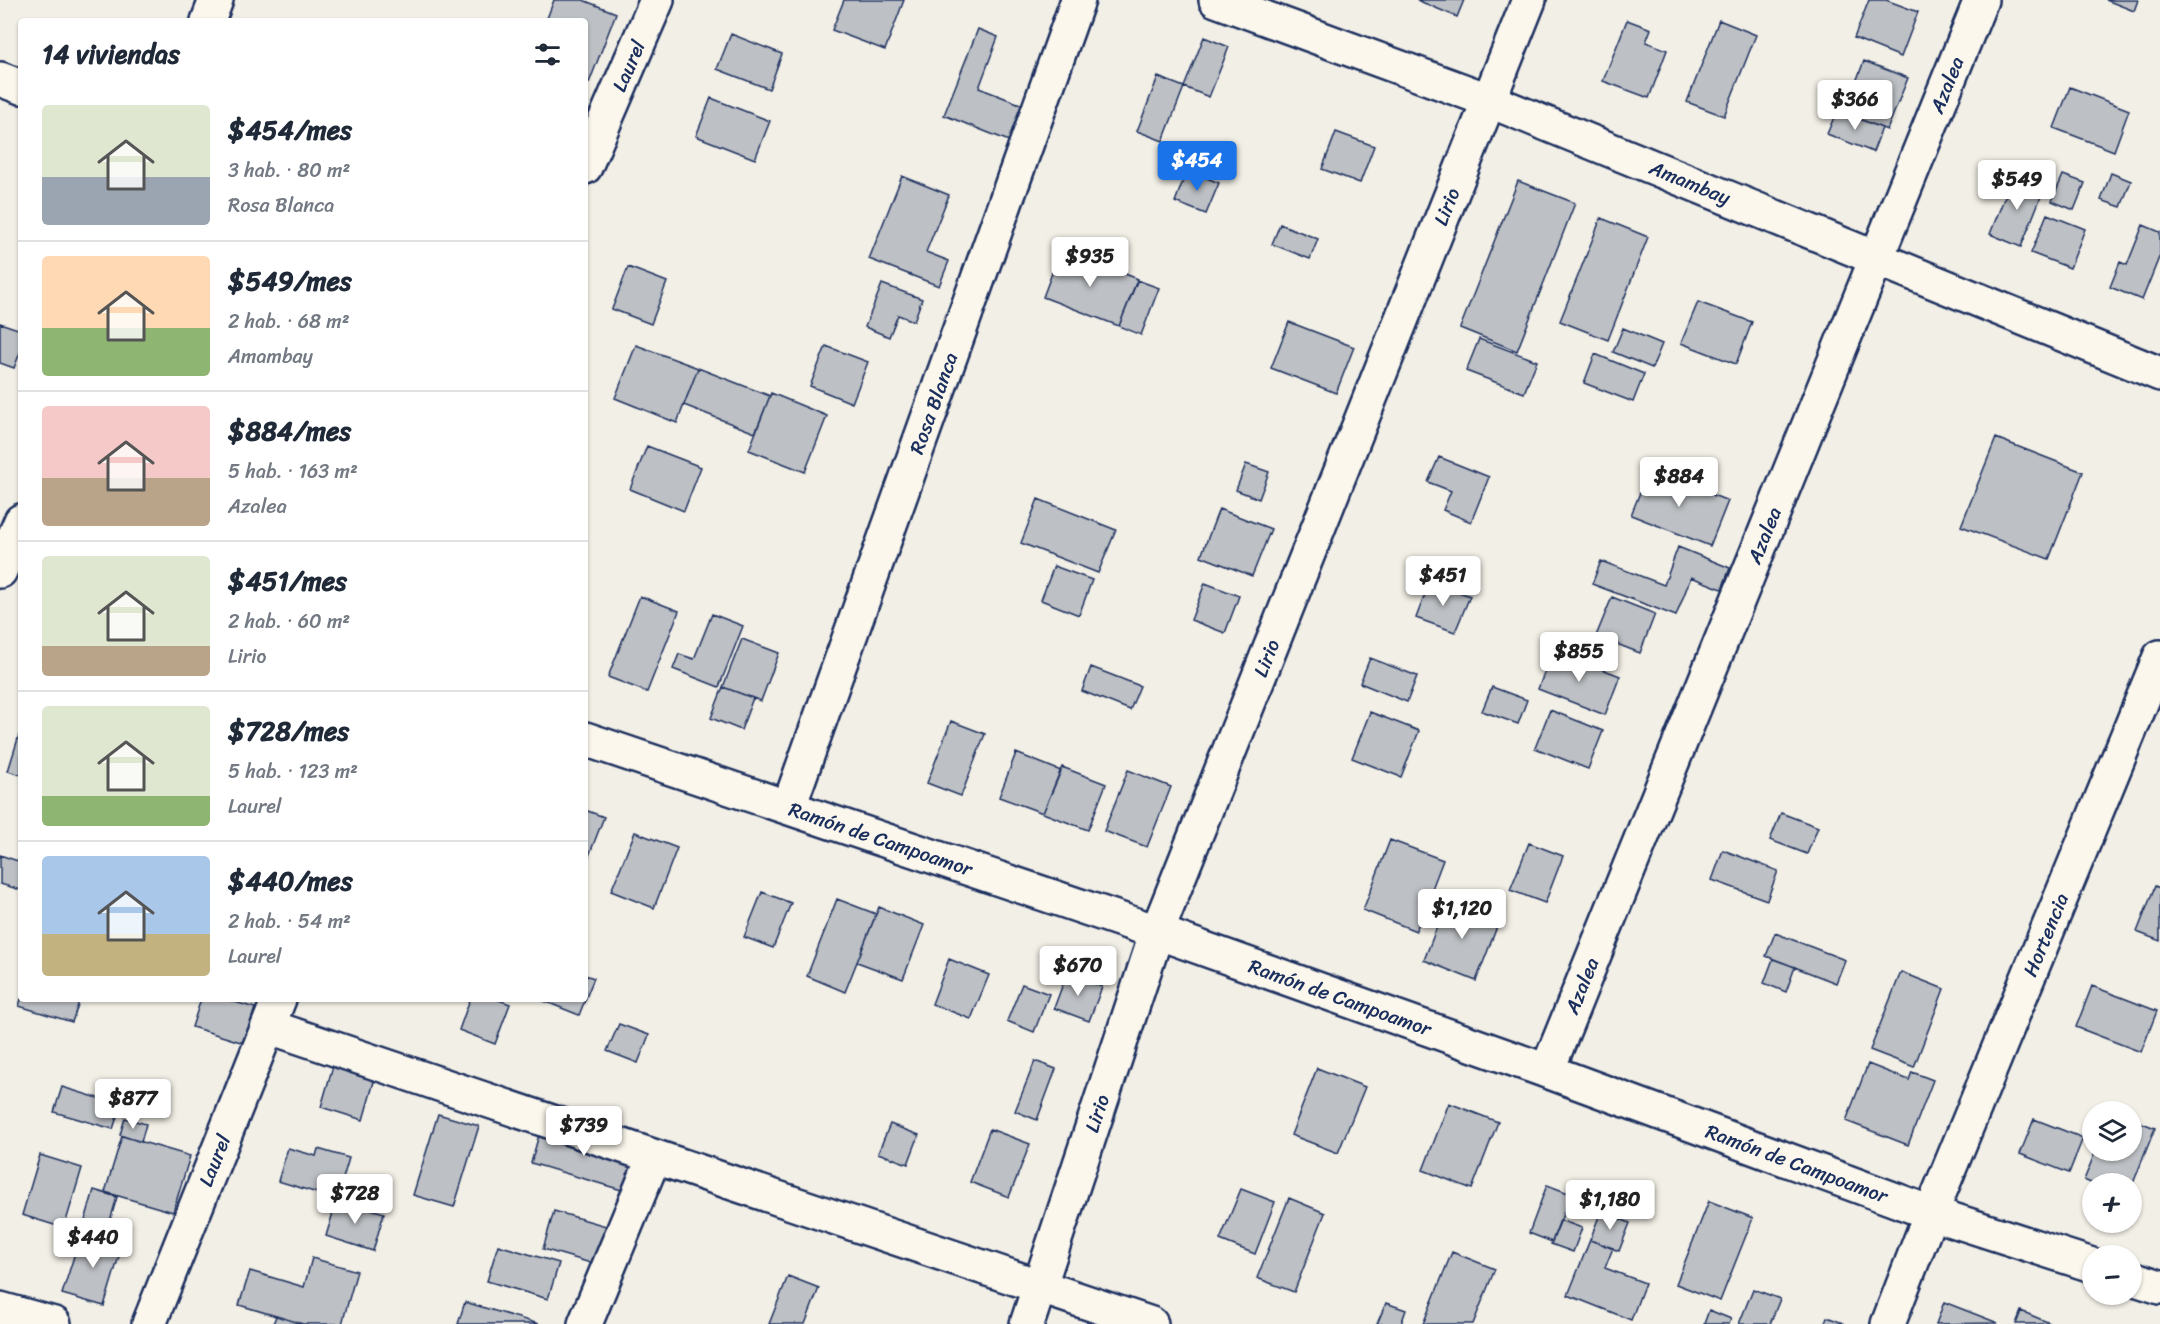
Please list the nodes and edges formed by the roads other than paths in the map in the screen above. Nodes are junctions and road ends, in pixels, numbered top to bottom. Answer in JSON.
{"nodes":[{"id":1,"x":216,"y":0,"type":"edge"},
{"id":2,"x":657,"y":0,"type":"edge"},
{"id":3,"x":1078,"y":0,"type":"edge"},
{"id":4,"x":1216,"y":0,"type":"edge"},
{"id":5,"x":1529,"y":0,"type":"edge"},
{"id":6,"x":1981,"y":0,"type":"edge"},
{"id":7,"x":209,"y":18,"type":"edge"},
{"id":8,"x":0,"y":79,"type":"edge"},
{"id":9,"x":18,"y":86,"type":"edge"},
{"id":10,"x":1488,"y":100,"type":"junction"},
{"id":11,"x":588,"y":160,"type":"edge"},
{"id":12,"x":1876,"y":258,"type":"junction"},
{"id":13,"x":2160,"y":374,"type":"edge"},
{"id":14,"x":18,"y":536,"type":"edge"},
{"id":15,"x":0,"y":571,"type":"edge"},
{"id":16,"x":2160,"y":657,"type":"edge"},
{"id":17,"x":588,"y":740,"type":"edge"},
{"id":18,"x":789,"y":806,"type":"junction"},
{"id":19,"x":1157,"y":932,"type":"junction"},
{"id":20,"x":274,"y":1013,"type":"edge"},
{"id":21,"x":1547,"y":1071,"type":"junction"},
{"id":22,"x":654,"y":1157,"type":"junction"},
{"id":23,"x":1931,"y":1213,"type":"junction"},
{"id":24,"x":2082,"y":1262,"type":"edge"},
{"id":25,"x":2142,"y":1281,"type":"edge"},
{"id":26,"x":1041,"y":1287,"type":"junction"},
{"id":27,"x":2160,"y":1287,"type":"edge"},
{"id":28,"x":0,"y":1310,"type":"edge"},
{"id":29,"x":54,"y":1324,"type":"edge"},
{"id":30,"x":149,"y":1324,"type":"edge"},
{"id":31,"x":585,"y":1324,"type":"edge"},
{"id":32,"x":1027,"y":1324,"type":"edge"},
{"id":33,"x":1152,"y":1324,"type":"edge"},
{"id":34,"x":1888,"y":1324,"type":"edge"}],
"edges":[{"from":1,"to":7,"type":"street"},
{"from":2,"to":11,"type":"street","name":"Laurel"},
{"from":3,"to":18,"type":"street","name":"Rosa Blanca"},
{"from":4,"to":10,"type":"street","name":"Amambay"},
{"from":5,"to":10,"type":"street","name":"Lirio"},
{"from":6,"to":12,"type":"street","name":"Azalea"},
{"from":8,"to":9,"type":"street"},
{"from":10,"to":12,"type":"street","name":"Amambay"},
{"from":10,"to":19,"type":"street","name":"Lirio"},
{"from":12,"to":13,"type":"street","name":"Amambay"},
{"from":12,"to":21,"type":"street","name":"Azalea"},
{"from":14,"to":15,"type":"street"},
{"from":16,"to":23,"type":"street","name":"Hortencia"},
{"from":17,"to":18,"type":"street","name":"Ramón de Campoamor"},
{"from":18,"to":19,"type":"street","name":"Ramón de Campoamor"},
{"from":19,"to":21,"type":"street","name":"Ramón de Campoamor"},
{"from":19,"to":26,"type":"street","name":"Lirio"},
{"from":20,"to":22,"type":"street"},
{"from":20,"to":30,"type":"street","name":"Laurel"},
{"from":21,"to":23,"type":"street","name":"Ramón de Campoamor"},
{"from":22,"to":26,"type":"street"},
{"from":22,"to":31,"type":"street"},
{"from":23,"to":24,"type":"street","name":"Ramón de Campoamor"},
{"from":23,"to":34,"type":"street","name":"Hortencia"},
{"from":25,"to":27,"type":"street"},
{"from":26,"to":32,"type":"street","name":"Lirio"},
{"from":26,"to":33,"type":"street"},
{"from":28,"to":29,"type":"street"}]}
